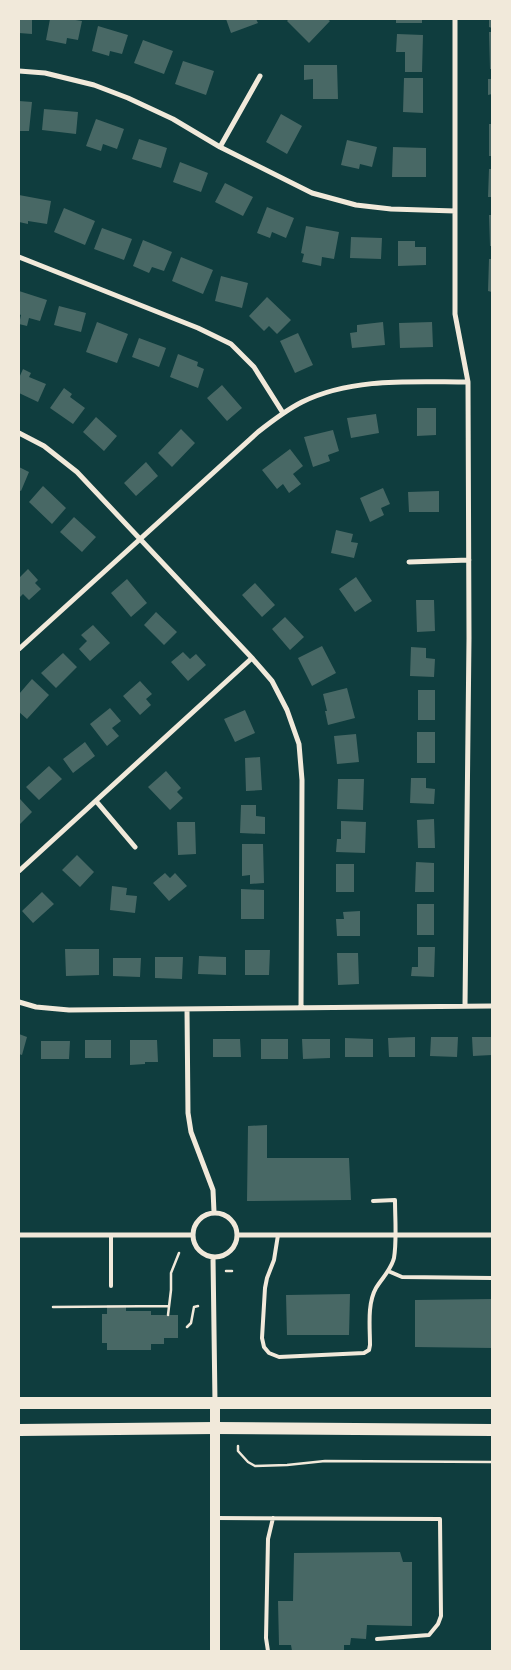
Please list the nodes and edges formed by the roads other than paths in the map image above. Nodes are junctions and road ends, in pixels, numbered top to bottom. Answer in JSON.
{"nodes":[{"id":1,"x":455,"y":19,"type":"edge"},
{"id":2,"x":19,"y":71,"type":"edge"},
{"id":3,"x":260,"y":76,"type":"dead end"},
{"id":4,"x":220,"y":148,"type":"junction"},
{"id":5,"x":455,"y":211,"type":"junction"},
{"id":6,"x":19,"y":256,"type":"edge"},
{"id":7,"x":468,"y":382,"type":"junction"},
{"id":8,"x":283,"y":413,"type":"junction"},
{"id":9,"x":19,"y":432,"type":"edge"},
{"id":10,"x":140,"y":540,"type":"junction"},
{"id":11,"x":469,"y":560,"type":"junction"},
{"id":12,"x":409,"y":562,"type":"dead end"},
{"id":13,"x":19,"y":649,"type":"edge"},
{"id":14,"x":252,"y":658,"type":"junction"},
{"id":15,"x":96,"y":802,"type":"junction"},
{"id":16,"x":135,"y":847,"type":"dead end"},
{"id":17,"x":19,"y":871,"type":"edge"},
{"id":18,"x":19,"y":1002,"type":"edge"},
{"id":19,"x":465,"y":1006,"type":"junction"},
{"id":20,"x":492,"y":1006,"type":"edge"},
{"id":21,"x":301,"y":1008,"type":"junction"},
{"id":22,"x":186,"y":1009,"type":"junction"},
{"id":23,"x":373,"y":1200,"type":"dead end"},
{"id":24,"x":214,"y":1212,"type":"junction"},
{"id":25,"x":19,"y":1235,"type":"edge"},
{"id":26,"x":111,"y":1235,"type":"junction"},
{"id":27,"x":192,"y":1235,"type":"junction"},
{"id":28,"x":237,"y":1235,"type":"junction"},
{"id":29,"x":278,"y":1235,"type":"junction"},
{"id":30,"x":395,"y":1235,"type":"junction"},
{"id":31,"x":492,"y":1235,"type":"edge"},
{"id":32,"x":213,"y":1257,"type":"junction"},
{"id":33,"x":388,"y":1271,"type":"junction"},
{"id":34,"x":492,"y":1278,"type":"edge"},
{"id":35,"x":111,"y":1286,"type":"dead end"},
{"id":36,"x":19,"y":1403,"type":"edge"},
{"id":37,"x":215,"y":1403,"type":"junction"},
{"id":38,"x":492,"y":1403,"type":"edge"},
{"id":39,"x":214,"y":1428,"type":"junction"},
{"id":40,"x":19,"y":1430,"type":"edge"},
{"id":41,"x":492,"y":1430,"type":"edge"},
{"id":42,"x":214,"y":1518,"type":"junction"},
{"id":43,"x":273,"y":1518,"type":"junction"},
{"id":44,"x":377,"y":1639,"type":"dead end"},
{"id":45,"x":215,"y":1651,"type":"edge"},
{"id":46,"x":268,"y":1651,"type":"edge"}],
"edges":[{"from":1,"to":5,"type":"street"},
{"from":2,"to":4,"type":"street"},
{"from":3,"to":4,"type":"street"},
{"from":4,"to":5,"type":"street"},
{"from":5,"to":7,"type":"street"},
{"from":6,"to":8,"type":"street"},
{"from":7,"to":8,"type":"street"},
{"from":7,"to":11,"type":"street"},
{"from":8,"to":10,"type":"street"},
{"from":9,"to":10,"type":"street"},
{"from":10,"to":13,"type":"street"},
{"from":10,"to":14,"type":"street"},
{"from":11,"to":12,"type":"street"},
{"from":11,"to":19,"type":"street"},
{"from":14,"to":15,"type":"street"},
{"from":14,"to":21,"type":"street"},
{"from":15,"to":16,"type":"street"},
{"from":15,"to":17,"type":"street"},
{"from":18,"to":22,"type":"street"},
{"from":19,"to":20,"type":"street"},
{"from":19,"to":21,"type":"street"},
{"from":21,"to":22,"type":"street"},
{"from":22,"to":24,"type":"street"},
{"from":23,"to":30,"type":"lane"},
{"from":24,"to":27,"type":"street"},
{"from":24,"to":28,"type":"street"},
{"from":25,"to":26,"type":"street"},
{"from":26,"to":27,"type":"street"},
{"from":26,"to":35,"type":"lane"},
{"from":27,"to":32,"type":"street"},
{"from":28,"to":29,"type":"street"},
{"from":28,"to":32,"type":"street"},
{"from":29,"to":30,"type":"street"},
{"from":29,"to":33,"type":"lane"},
{"from":30,"to":31,"type":"street"},
{"from":30,"to":33,"type":"lane"},
{"from":32,"to":37,"type":"street"},
{"from":33,"to":34,"type":"lane"},
{"from":36,"to":37,"type":"main road"},
{"from":37,"to":38,"type":"main road"},
{"from":37,"to":39,"type":"main road"},
{"from":39,"to":40,"type":"main road"},
{"from":39,"to":41,"type":"main road"},
{"from":39,"to":42,"type":"main road"},
{"from":42,"to":43,"type":"lane"},
{"from":42,"to":45,"type":"main road"},
{"from":43,"to":44,"type":"lane"},
{"from":43,"to":46,"type":"lane"}]}
